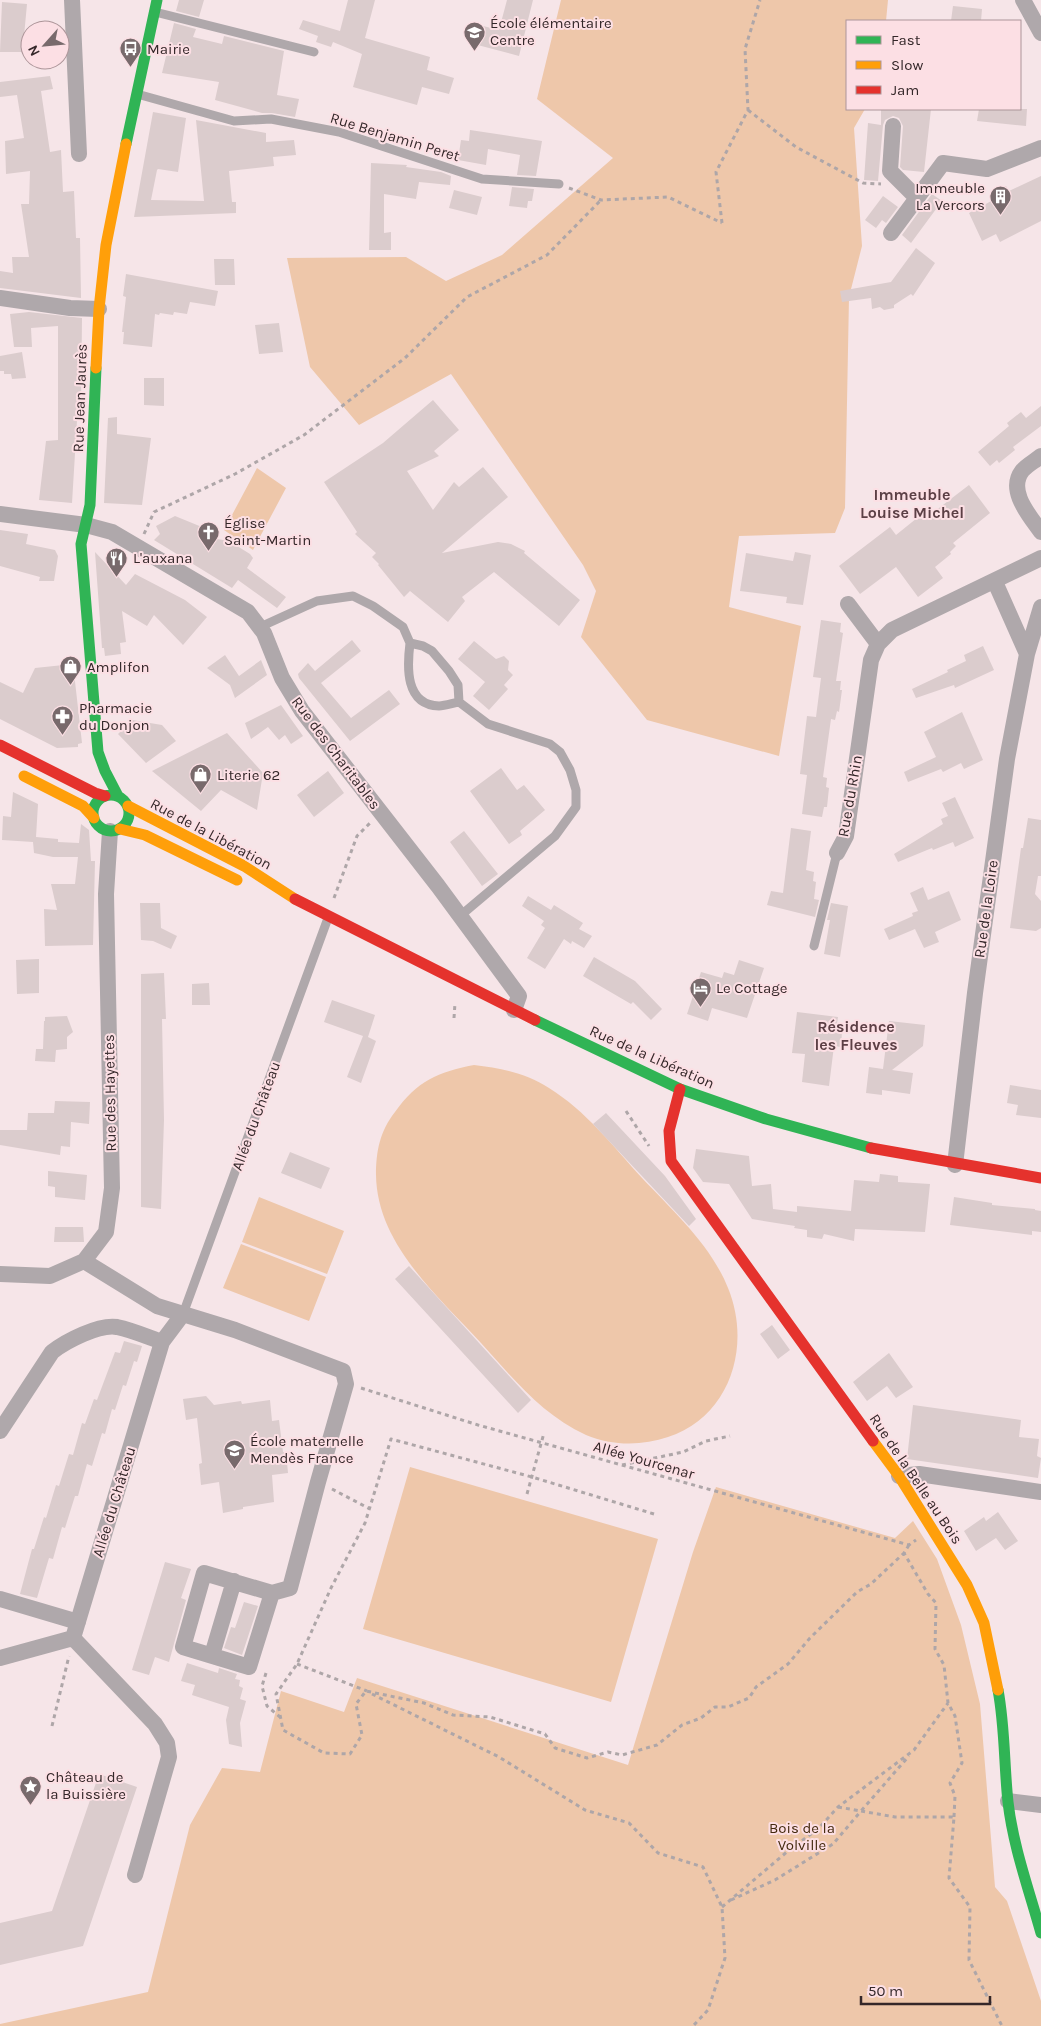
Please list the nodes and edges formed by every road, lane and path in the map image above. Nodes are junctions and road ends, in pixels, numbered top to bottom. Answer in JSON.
{"nodes":[{"id":1,"x":72,"y":0,"type":"edge"},
{"id":2,"x":157,"y":0,"type":"edge"},
{"id":3,"x":760,"y":0,"type":"edge"},
{"id":4,"x":1023,"y":0,"type":"edge"},
{"id":5,"x":154,"y":12,"type":"junction"},
{"id":6,"x":1041,"y":33,"type":"edge"},
{"id":7,"x":314,"y":52,"type":"dead end"},
{"id":8,"x":137,"y":94,"type":"junction"},
{"id":9,"x":748,"y":110,"type":"junction"},
{"id":10,"x":893,"y":126,"type":"dead end"},
{"id":11,"x":1041,"y":148,"type":"edge"},
{"id":12,"x":79,"y":154,"type":"dead end"},
{"id":13,"x":890,"y":171,"type":"junction"},
{"id":14,"x":560,"y":184,"type":"joint"},
{"id":15,"x":917,"y":198,"type":"junction"},
{"id":16,"x":601,"y":200,"type":"junction"},
{"id":17,"x":891,"y":233,"type":"dead end"},
{"id":18,"x":0,"y":298,"type":"edge"},
{"id":19,"x":99,"y":309,"type":"junction"},
{"id":20,"x":1041,"y":456,"type":"edge"},
{"id":21,"x":0,"y":514,"type":"edge"},
{"id":22,"x":86,"y":525,"type":"junction"},
{"id":23,"x":1041,"y":532,"type":"edge"},
{"id":24,"x":138,"y":547,"type":"junction"},
{"id":25,"x":1041,"y":558,"type":"edge"},
{"id":26,"x":994,"y":582,"type":"junction"},
{"id":27,"x":848,"y":604,"type":"dead end"},
{"id":28,"x":1041,"y":606,"type":"edge"},
{"id":29,"x":260,"y":627,"type":"junction"},
{"id":30,"x":410,"y":643,"type":"junction"},
{"id":31,"x":878,"y":644,"type":"junction"},
{"id":32,"x":1027,"y":654,"type":"junction"},
{"id":33,"x":459,"y":702,"type":"junction"},
{"id":34,"x":0,"y":746,"type":"edge"},
{"id":35,"x":18,"y":773,"type":"dead end"},
{"id":36,"x":105,"y":796,"type":"junction"},
{"id":37,"x":118,"y":796,"type":"junction"},
{"id":38,"x":128,"y":806,"type":"junction"},
{"id":39,"x":381,"y":812,"type":"junction"},
{"id":40,"x":94,"y":818,"type":"junction"},
{"id":41,"x":115,"y":830,"type":"junction"},
{"id":42,"x":837,"y":853,"type":"joint"},
{"id":43,"x":304,"y":904,"type":"junction"},
{"id":44,"x":460,"y":916,"type":"junction"},
{"id":45,"x":328,"y":918,"type":"junction"},
{"id":46,"x":814,"y":946,"type":"dead end"},
{"id":47,"x":456,"y":1000,"type":"dead end"},
{"id":48,"x":514,"y":1010,"type":"junction"},
{"id":49,"x":454,"y":1018,"type":"dead end"},
{"id":50,"x":680,"y":1089,"type":"junction"},
{"id":51,"x":626,"y":1111,"type":"dead end"},
{"id":52,"x":669,"y":1148,"type":"junction"},
{"id":53,"x":955,"y":1165,"type":"junction"},
{"id":54,"x":1041,"y":1178,"type":"edge"},
{"id":55,"x":84,"y":1261,"type":"junction"},
{"id":56,"x":0,"y":1274,"type":"edge"},
{"id":57,"x":183,"y":1314,"type":"junction"},
{"id":58,"x":162,"y":1342,"type":"junction"},
{"id":59,"x":346,"y":1384,"type":"junction"},
{"id":60,"x":0,"y":1431,"type":"edge"},
{"id":61,"x":544,"y":1433,"type":"dead end"},
{"id":62,"x":730,"y":1436,"type":"dead end"},
{"id":63,"x":541,"y":1443,"type":"junction"},
{"id":64,"x":621,"y":1465,"type":"junction"},
{"id":65,"x":899,"y":1476,"type":"junction"},
{"id":66,"x":532,"y":1477,"type":"junction"},
{"id":67,"x":318,"y":1482,"type":"junction"},
{"id":68,"x":1041,"y":1492,"type":"edge"},
{"id":69,"x":527,"y":1494,"type":"dead end"},
{"id":70,"x":370,"y":1509,"type":"junction"},
{"id":71,"x":654,"y":1514,"type":"dead end"},
{"id":72,"x":933,"y":1528,"type":"junction"},
{"id":73,"x":909,"y":1545,"type":"junction"},
{"id":74,"x":904,"y":1553,"type":"junction"},
{"id":75,"x":234,"y":1581,"type":"junction"},
{"id":76,"x":272,"y":1593,"type":"junction"},
{"id":77,"x":0,"y":1599,"type":"edge"},
{"id":78,"x":75,"y":1630,"type":"junction"},
{"id":79,"x":212,"y":1655,"type":"junction"},
{"id":80,"x":0,"y":1658,"type":"edge"},
{"id":81,"x":297,"y":1664,"type":"junction"},
{"id":82,"x":267,"y":1668,"type":"dead end"},
{"id":83,"x":366,"y":1691,"type":"junction"},
{"id":84,"x":948,"y":1704,"type":"junction"},
{"id":85,"x":281,"y":1717,"type":"junction"},
{"id":86,"x":52,"y":1726,"type":"dead end"},
{"id":87,"x":914,"y":1750,"type":"junction"},
{"id":88,"x":1008,"y":1801,"type":"junction"},
{"id":89,"x":1041,"y":1804,"type":"edge"},
{"id":90,"x":838,"y":1807,"type":"junction"},
{"id":91,"x":861,"y":1811,"type":"junction"},
{"id":92,"x":954,"y":1817,"type":"junction"},
{"id":93,"x":135,"y":1875,"type":"dead end"},
{"id":94,"x":731,"y":1900,"type":"junction"},
{"id":95,"x":722,"y":1907,"type":"junction"},
{"id":96,"x":1041,"y":1934,"type":"edge"},
{"id":97,"x":693,"y":2026,"type":"edge"},
{"id":98,"x":1002,"y":2026,"type":"edge"}],
"edges":[{"from":1,"to":12,"type":"street"},
{"from":2,"to":5,"type":"street","name":"Rue Jean Jaurès"},
{"from":3,"to":9,"type":"path"},
{"from":4,"to":6,"type":"street"},
{"from":5,"to":7,"type":"lane"},
{"from":5,"to":8,"type":"street","name":"Rue Jean Jaurès"},
{"from":8,"to":14,"type":"lane","name":"Rue Benjamin Peret"},
{"from":8,"to":19,"type":"street","name":"Rue Jean Jaurès"},
{"from":9,"to":13,"type":"path"},
{"from":9,"to":16,"type":"path"},
{"from":10,"to":13,"type":"street"},
{"from":11,"to":15,"type":"street"},
{"from":13,"to":15,"type":"street"},
{"from":14,"to":16,"type":"path"},
{"from":15,"to":17,"type":"street"},
{"from":16,"to":24,"type":"path"},
{"from":18,"to":19,"type":"street"},
{"from":19,"to":22,"type":"street","name":"Rue Jean Jaurès"},
{"from":20,"to":23,"type":"street"},
{"from":21,"to":22,"type":"street","name":"Rue des Charitables"},
{"from":22,"to":24,"type":"street","name":"Rue des Charitables"},
{"from":22,"to":37,"type":"street","name":"Rue Jean Jaurès"},
{"from":24,"to":29,"type":"street","name":"Rue des Charitables"},
{"from":25,"to":26,"type":"street"},
{"from":26,"to":31,"type":"street"},
{"from":26,"to":32,"type":"street"},
{"from":27,"to":31,"type":"street"},
{"from":28,"to":32,"type":"street","name":"Rue de la Loire"},
{"from":29,"to":30,"type":"lane"},
{"from":29,"to":39,"type":"street","name":"Rue des Charitables"},
{"from":30,"to":33,"type":"lane"},
{"from":30,"to":33,"type":"lane"},
{"from":31,"to":42,"type":"street","name":"Rue du Rhin"},
{"from":32,"to":53,"type":"street","name":"Rue de la Loire"},
{"from":33,"to":44,"type":"lane"},
{"from":34,"to":36,"type":"street"},
{"from":35,"to":40,"type":"street"},
{"from":36,"to":37,"type":"street"},
{"from":36,"to":40,"type":"street"},
{"from":37,"to":38,"type":"street"},
{"from":38,"to":41,"type":"street"},
{"from":38,"to":43,"type":"street","name":"Rue de la Libération"},
{"from":39,"to":44,"type":"street","name":"Rue des Charitables"},
{"from":39,"to":45,"type":"path"},
{"from":40,"to":41,"type":"street"},
{"from":41,"to":43,"type":"street","name":"Rue de la Libération"},
{"from":41,"to":55,"type":"street","name":"Rue des Hayettes"},
{"from":42,"to":46,"type":"lane","name":"Rue du Rhin"},
{"from":43,"to":45,"type":"street","name":"Rue de la Libération"},
{"from":44,"to":48,"type":"street","name":"Rue des Charitables"},
{"from":45,"to":48,"type":"street","name":"Rue de la Libération"},
{"from":45,"to":57,"type":"lane","name":"Allée du Château"},
{"from":47,"to":49,"type":"path"},
{"from":48,"to":50,"type":"street","name":"Rue de la Libération"},
{"from":50,"to":52,"type":"street","name":"Rue de la Belle au Bois"},
{"from":50,"to":53,"type":"street","name":"Rue de la Libération"},
{"from":51,"to":52,"type":"path"},
{"from":52,"to":65,"type":"street","name":"Rue de la Belle au Bois"},
{"from":53,"to":54,"type":"street","name":"Rue de la Libération"},
{"from":55,"to":56,"type":"street","name":"Rue des Hayettes"},
{"from":55,"to":57,"type":"street"},
{"from":57,"to":58,"type":"street","name":"Allée du Château"},
{"from":57,"to":59,"type":"street"},
{"from":58,"to":60,"type":"street"},
{"from":58,"to":78,"type":"street","name":"Allée du Château"},
{"from":59,"to":63,"type":"path","name":"Allée Yourcenar"},
{"from":59,"to":67,"type":"street"},
{"from":61,"to":63,"type":"path"},
{"from":62,"to":64,"type":"path"},
{"from":63,"to":64,"type":"path","name":"Allée Yourcenar"},
{"from":63,"to":66,"type":"path"},
{"from":64,"to":73,"type":"path","name":"Allée Yourcenar"},
{"from":65,"to":68,"type":"street"},
{"from":65,"to":72,"type":"street","name":"Rue de la Belle au Bois"},
{"from":66,"to":69,"type":"path"},
{"from":66,"to":70,"type":"path"},
{"from":66,"to":71,"type":"path"},
{"from":67,"to":70,"type":"path"},
{"from":67,"to":76,"type":"street"},
{"from":70,"to":81,"type":"path"},
{"from":72,"to":73,"type":"path"},
{"from":72,"to":88,"type":"street","name":"Rue de la Belle au Bois"},
{"from":73,"to":74,"type":"path"},
{"from":74,"to":83,"type":"path"},
{"from":74,"to":84,"type":"path"},
{"from":75,"to":76,"type":"street"},
{"from":75,"to":79,"type":"street"},
{"from":75,"to":79,"type":"street"},
{"from":76,"to":79,"type":"street"},
{"from":77,"to":78,"type":"street"},
{"from":78,"to":80,"type":"street"},
{"from":78,"to":86,"type":"path"},
{"from":78,"to":93,"type":"street"},
{"from":81,"to":83,"type":"path"},
{"from":81,"to":85,"type":"path"},
{"from":82,"to":85,"type":"path"},
{"from":83,"to":85,"type":"path"},
{"from":83,"to":95,"type":"path"},
{"from":84,"to":87,"type":"path"},
{"from":84,"to":92,"type":"path"},
{"from":87,"to":90,"type":"path"},
{"from":87,"to":91,"type":"path"},
{"from":88,"to":89,"type":"street"},
{"from":88,"to":96,"type":"street","name":"Rue de la Belle au Bois"},
{"from":90,"to":91,"type":"path"},
{"from":90,"to":94,"type":"path"},
{"from":91,"to":92,"type":"path"},
{"from":91,"to":94,"type":"path"},
{"from":92,"to":98,"type":"path"},
{"from":94,"to":95,"type":"path"},
{"from":95,"to":97,"type":"path"}]}
